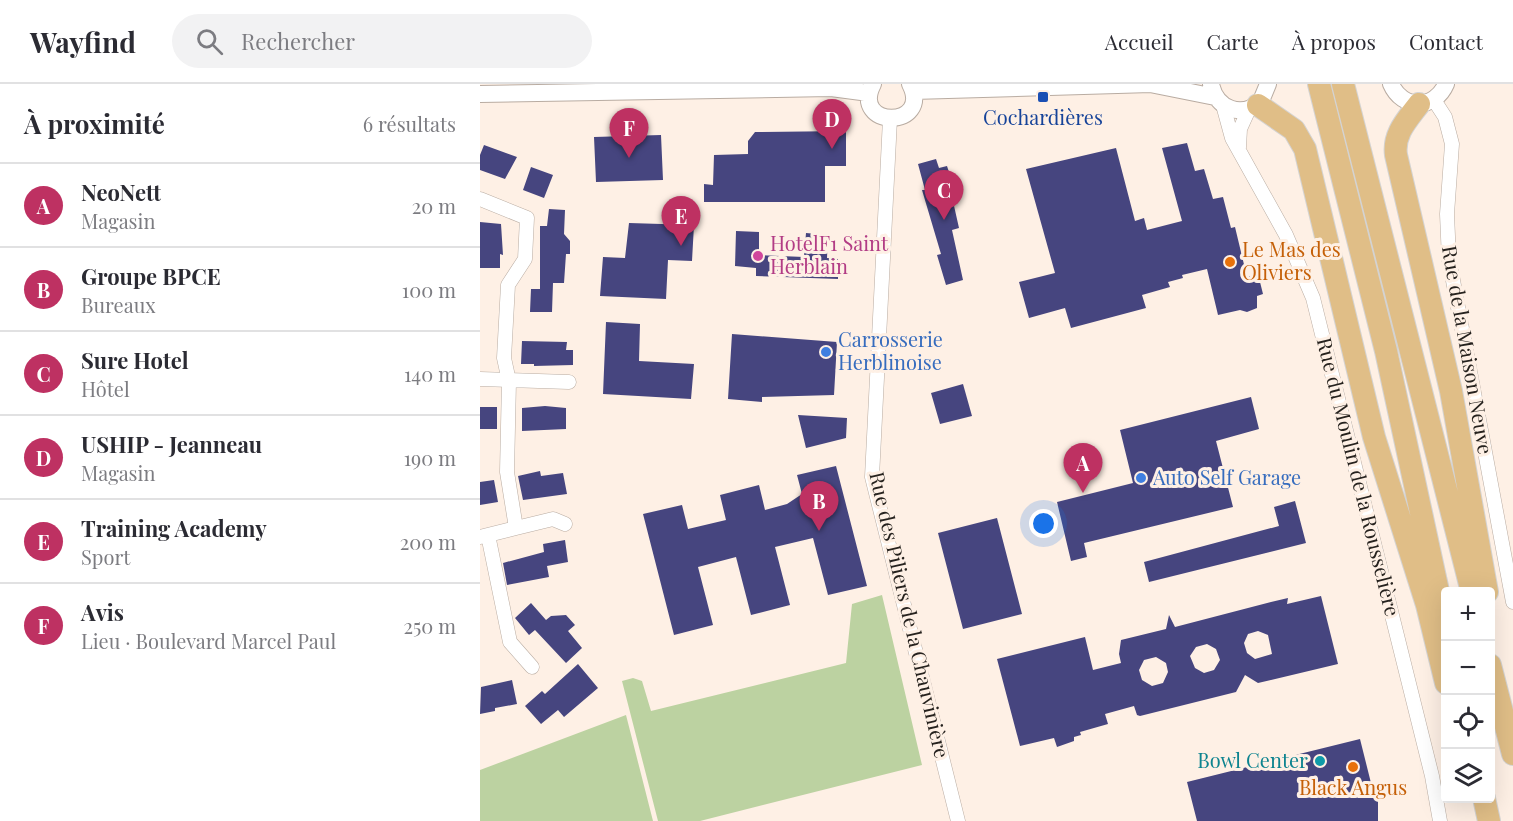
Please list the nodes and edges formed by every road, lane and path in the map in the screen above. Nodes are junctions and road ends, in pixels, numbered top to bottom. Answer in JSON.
{"nodes":[{"id":1,"x":1150,"y":84,"type":"edge"},
{"id":2,"x":1268,"y":84,"type":"edge"},
{"id":3,"x":1319,"y":84,"type":"edge"},
{"id":4,"x":1343,"y":84,"type":"edge"},
{"id":5,"x":1391,"y":84,"type":"edge"},
{"id":6,"x":1446,"y":84,"type":"edge"},
{"id":7,"x":871,"y":88,"type":"edge"},
{"id":8,"x":911,"y":88,"type":"edge"},
{"id":9,"x":480,"y":94,"type":"edge"},
{"id":10,"x":1217,"y":96,"type":"edge"},
{"id":11,"x":1426,"y":102,"type":"junction"},
{"id":12,"x":1253,"y":107,"type":"junction"},
{"id":13,"x":890,"y":119,"type":"junction"},
{"id":14,"x":1239,"y":147,"type":"junction"},
{"id":15,"x":480,"y":199,"type":"edge"},
{"id":16,"x":480,"y":379,"type":"edge"},
{"id":17,"x":509,"y":381,"type":"junction"},
{"id":18,"x":569,"y":382,"type":"dead end"},
{"id":19,"x":564,"y":525,"type":"dead end"},
{"id":20,"x":516,"y":528,"type":"junction"},
{"id":21,"x":484,"y":536,"type":"edge"},
{"id":22,"x":1471,"y":587,"type":"edge"},
{"id":23,"x":1485,"y":587,"type":"edge"},
{"id":24,"x":1513,"y":602,"type":"edge"},
{"id":25,"x":1441,"y":603,"type":"edge"},
{"id":26,"x":1441,"y":662,"type":"edge"},
{"id":27,"x":532,"y":667,"type":"dead end"},
{"id":28,"x":1495,"y":681,"type":"edge"},
{"id":29,"x":1513,"y":754,"type":"edge"},
{"id":30,"x":1485,"y":803,"type":"edge"},
{"id":31,"x":958,"y":821,"type":"edge"},
{"id":32,"x":1440,"y":821,"type":"edge"},
{"id":33,"x":1489,"y":821,"type":"edge"}],
"edges":[{"from":1,"to":8,"type":"street"},
{"from":1,"to":10,"type":"street"},
{"from":2,"to":12,"type":"street"},
{"from":3,"to":25,"type":"highway"},
{"from":4,"to":22,"type":"highway"},
{"from":5,"to":11,"type":"street"},
{"from":6,"to":11,"type":"street"},
{"from":7,"to":9,"type":"street"},
{"from":7,"to":13,"type":"street"},
{"from":8,"to":13,"type":"street"},
{"from":10,"to":12,"type":"street"},
{"from":10,"to":14,"type":"street","name":"Rue du Moulin de la Rousselière"},
{"from":11,"to":23,"type":"highway"},
{"from":11,"to":24,"type":"street","name":"Rue de la Maison Neuve"},
{"from":12,"to":14,"type":"street"},
{"from":12,"to":26,"type":"highway"},
{"from":13,"to":31,"type":"street","name":"Rue des Piliers de la Chauvinière"},
{"from":14,"to":32,"type":"street","name":"Rue du Moulin de la Rousselière"},
{"from":15,"to":17,"type":"street"},
{"from":16,"to":17,"type":"street"},
{"from":17,"to":18,"type":"street"},
{"from":17,"to":20,"type":"street"},
{"from":19,"to":20,"type":"street"},
{"from":20,"to":21,"type":"street"},
{"from":21,"to":27,"type":"street"},
{"from":28,"to":29,"type":"highway"},
{"from":30,"to":33,"type":"highway"}]}
